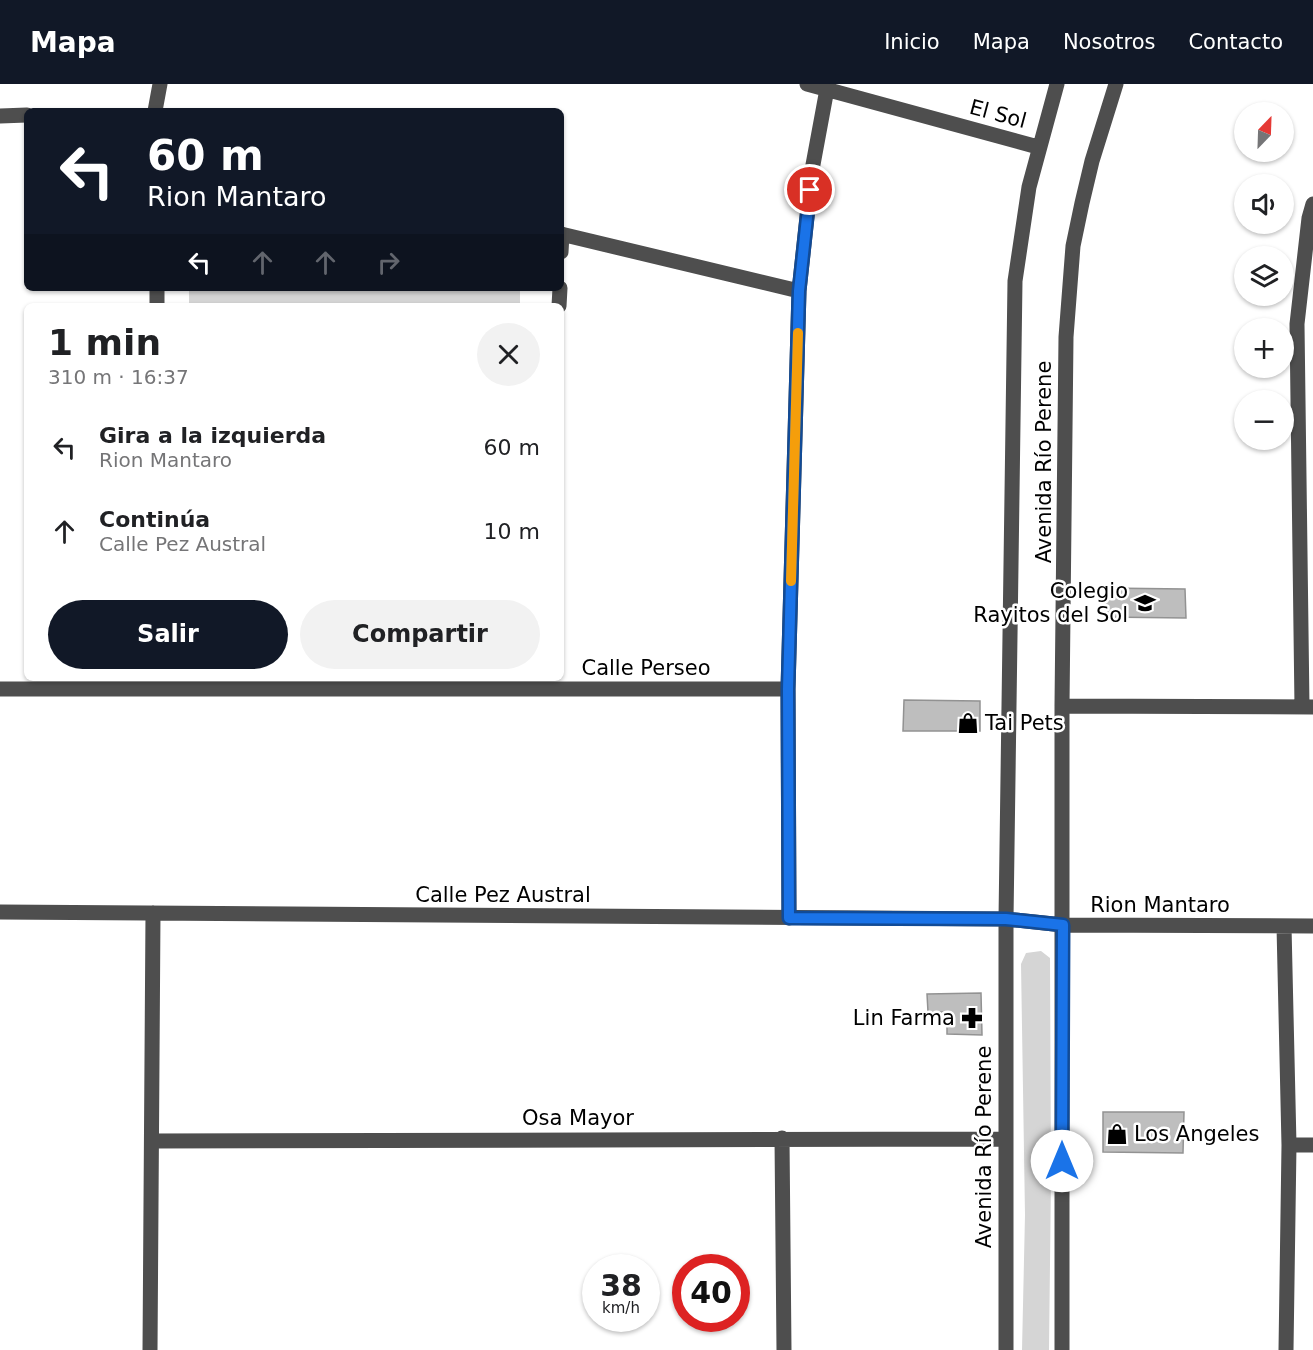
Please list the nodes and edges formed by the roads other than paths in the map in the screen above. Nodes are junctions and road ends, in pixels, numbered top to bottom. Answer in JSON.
{"nodes":[{"id":1,"x":160,"y":84,"type":"edge"},
{"id":2,"x":807,"y":84,"type":"edge"},
{"id":3,"x":1057,"y":84,"type":"edge"},
{"id":4,"x":1116,"y":84,"type":"edge"},
{"id":5,"x":826,"y":89,"type":"junction"},
{"id":6,"x":156,"y":108,"type":"edge"},
{"id":7,"x":24,"y":115,"type":"edge"},
{"id":8,"x":0,"y":116,"type":"edge"},
{"id":9,"x":1038,"y":147,"type":"junction"},
{"id":10,"x":1312,"y":214,"type":"edge"},
{"id":11,"x":564,"y":235,"type":"edge"},
{"id":12,"x":799,"y":291,"type":"junction"},
{"id":13,"x":155,"y":683,"type":"edge"},
{"id":14,"x":547,"y":683,"type":"edge"},
{"id":15,"x":0,"y":689,"type":"edge"},
{"id":16,"x":788,"y":689,"type":"junction"},
{"id":17,"x":1062,"y":706,"type":"junction"},
{"id":18,"x":1307,"y":707,"type":"edge"},
{"id":19,"x":0,"y":912,"type":"edge"},
{"id":20,"x":153,"y":913,"type":"junction"},
{"id":21,"x":789,"y":918,"type":"junction"},
{"id":22,"x":1006,"y":919,"type":"junction"},
{"id":23,"x":1063,"y":925,"type":"junction"},
{"id":24,"x":1284,"y":926,"type":"junction"},
{"id":25,"x":1313,"y":926,"type":"edge"},
{"id":26,"x":782,"y":1138,"type":"junction"},
{"id":27,"x":1005,"y":1139,"type":"junction"},
{"id":28,"x":152,"y":1142,"type":"junction"},
{"id":29,"x":1289,"y":1145,"type":"junction"},
{"id":30,"x":1313,"y":1145,"type":"edge"},
{"id":31,"x":150,"y":1350,"type":"edge"},
{"id":32,"x":784,"y":1350,"type":"edge"},
{"id":33,"x":1006,"y":1350,"type":"edge"},
{"id":34,"x":1062,"y":1350,"type":"edge"},
{"id":35,"x":1286,"y":1350,"type":"edge"}],
"edges":[{"from":1,"to":6,"type":"street"},
{"from":2,"to":5,"type":"street","name":"El Sol"},
{"from":3,"to":9,"type":"street","name":"Avenida Río Perene"},
{"from":4,"to":17,"type":"street","name":"Avenida Río Perene"},
{"from":5,"to":9,"type":"street","name":"El Sol"},
{"from":5,"to":12,"type":"street"},
{"from":7,"to":8,"type":"street"},
{"from":9,"to":22,"type":"street","name":"Avenida Río Perene"},
{"from":10,"to":18,"type":"street"},
{"from":11,"to":12,"type":"street"},
{"from":12,"to":16,"type":"street"},
{"from":13,"to":14,"type":"street","name":"Calle Perseo"},
{"from":13,"to":15,"type":"street","name":"Calle Perseo"},
{"from":14,"to":16,"type":"street","name":"Calle Perseo"},
{"from":16,"to":21,"type":"street"},
{"from":17,"to":18,"type":"street"},
{"from":17,"to":23,"type":"street","name":"Avenida Río Perene"},
{"from":19,"to":20,"type":"street","name":"Calle Pez Austral"},
{"from":20,"to":21,"type":"street","name":"Calle Pez Austral"},
{"from":20,"to":28,"type":"street"},
{"from":21,"to":22,"type":"street","name":"Calle Pez Austral"},
{"from":22,"to":23,"type":"street","name":"Rion Mantaro"},
{"from":22,"to":27,"type":"street","name":"Avenida Río Perene"},
{"from":23,"to":24,"type":"street","name":"Rion Mantaro"},
{"from":23,"to":34,"type":"street","name":"Avenida Río Perene"},
{"from":24,"to":25,"type":"street","name":"Rion Mantaro"},
{"from":24,"to":29,"type":"street"},
{"from":26,"to":27,"type":"street","name":"Osa Mayor"},
{"from":26,"to":28,"type":"street","name":"Osa Mayor"},
{"from":26,"to":32,"type":"street"},
{"from":27,"to":33,"type":"street","name":"Avenida Río Perene"},
{"from":28,"to":31,"type":"street"},
{"from":29,"to":30,"type":"street"},
{"from":29,"to":35,"type":"street"}]}
